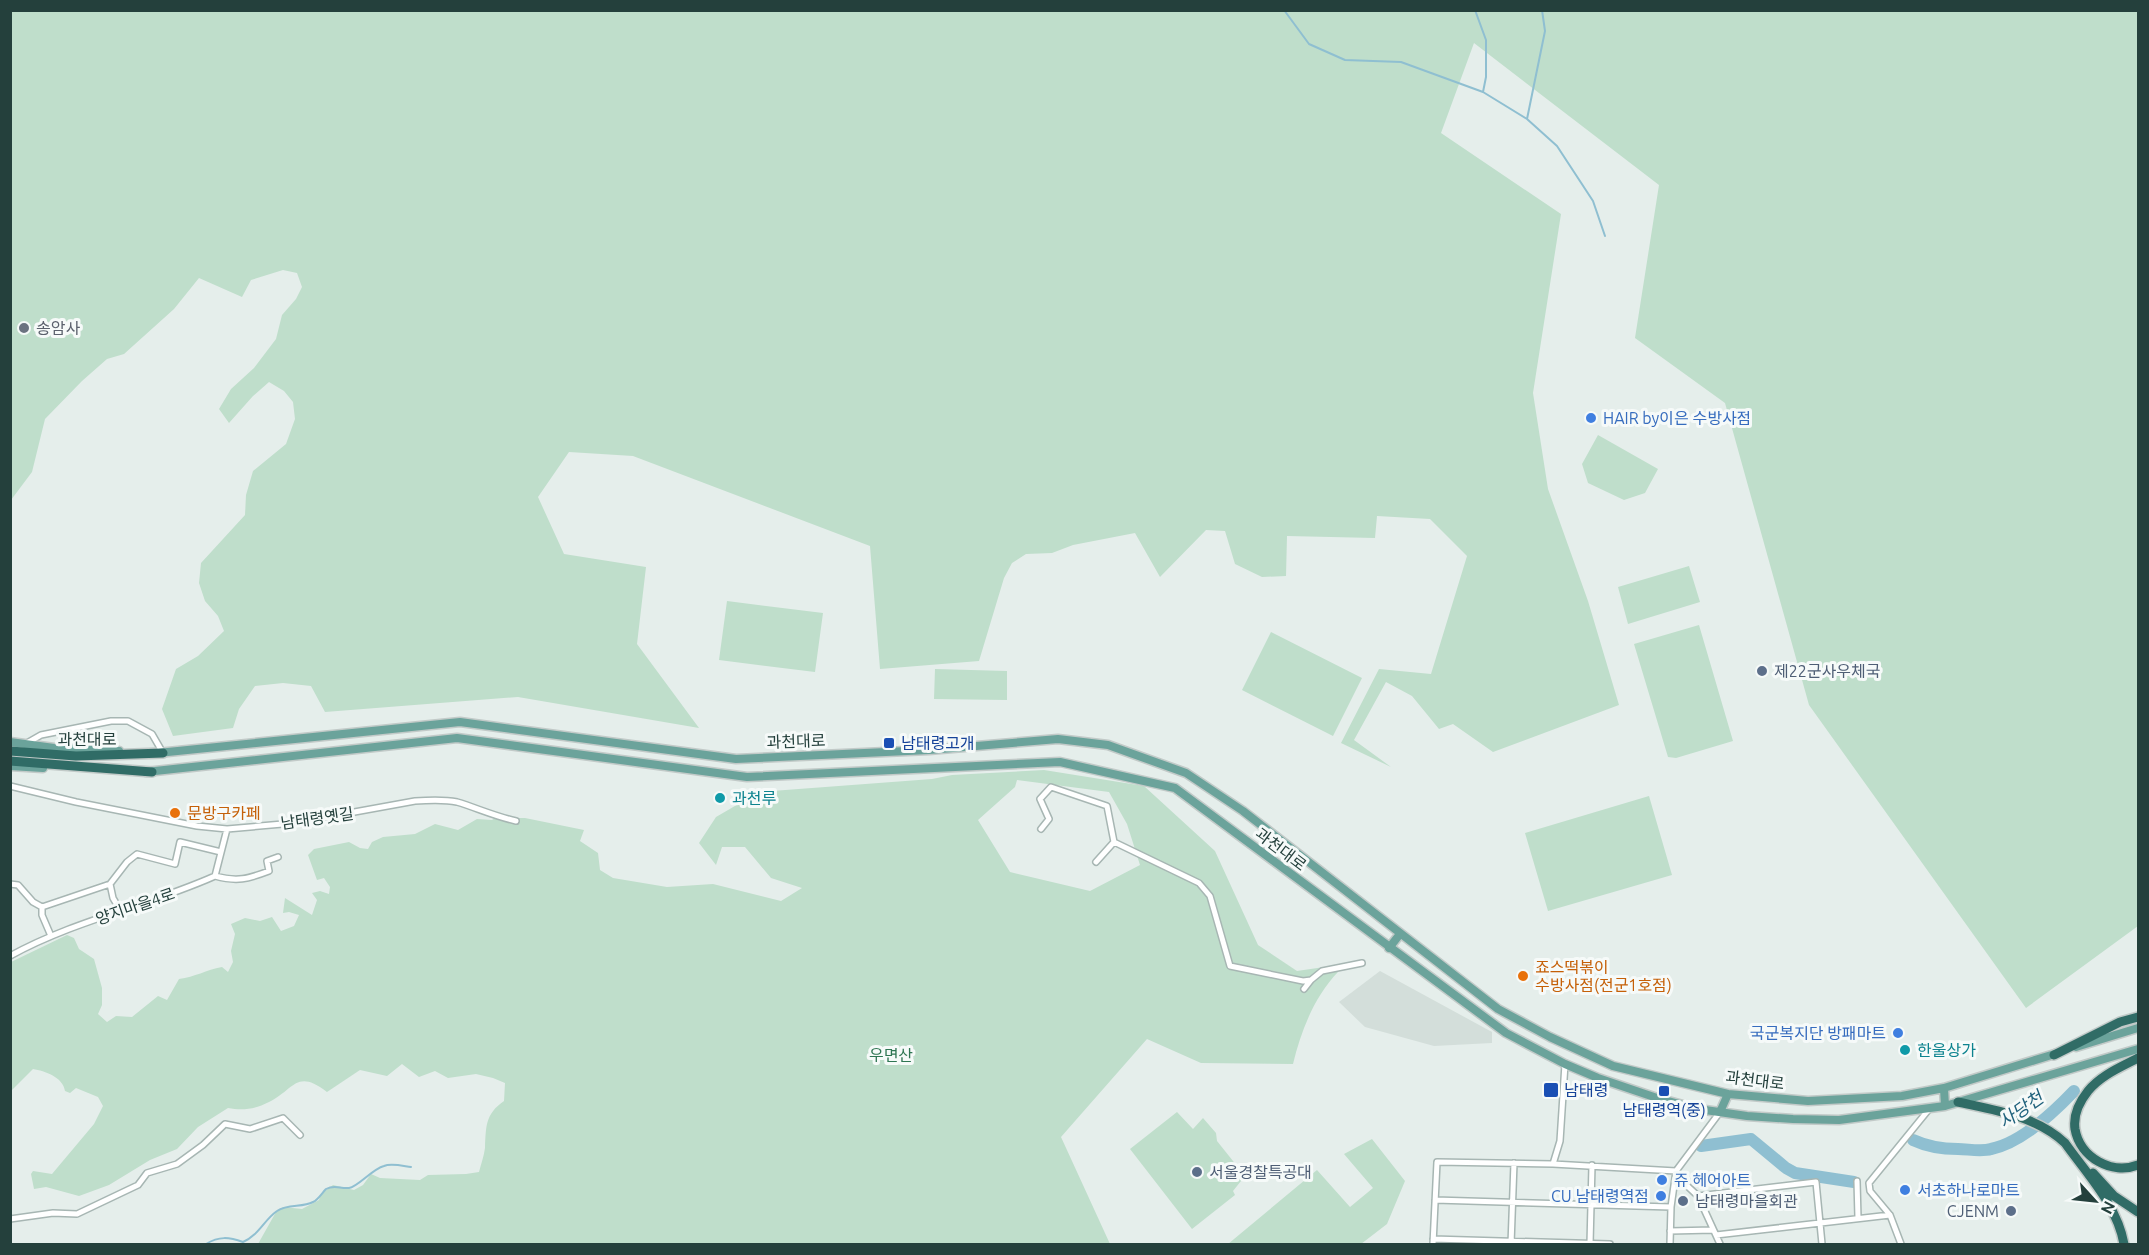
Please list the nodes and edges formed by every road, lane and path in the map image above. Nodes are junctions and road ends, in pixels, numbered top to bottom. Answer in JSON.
{"nodes":[{"id":1,"x":10,"y":742,"type":"edge"},
{"id":2,"x":26,"y":744,"type":"junction"},
{"id":3,"x":10,"y":751,"type":"edge"},
{"id":4,"x":163,"y":753,"type":"junction"},
{"id":5,"x":10,"y":760,"type":"edge"},
{"id":6,"x":10,"y":766,"type":"edge"},
{"id":7,"x":152,"y":771,"type":"junction"},
{"id":8,"x":10,"y":786,"type":"edge"},
{"id":9,"x":516,"y":821,"type":"dead end"},
{"id":10,"x":227,"y":829,"type":"junction"},
{"id":11,"x":1041,"y":829,"type":"dead end"},
{"id":12,"x":1114,"y":842,"type":"junction"},
{"id":13,"x":221,"y":852,"type":"junction"},
{"id":14,"x":278,"y":857,"type":"dead end"},
{"id":15,"x":1096,"y":862,"type":"dead end"},
{"id":16,"x":215,"y":876,"type":"junction"},
{"id":17,"x":10,"y":884,"type":"edge"},
{"id":18,"x":110,"y":884,"type":"junction"},
{"id":19,"x":42,"y":907,"type":"junction"},
{"id":20,"x":120,"y":910,"type":"junction"},
{"id":21,"x":1400,"y":934,"type":"junction"},
{"id":22,"x":51,"y":936,"type":"junction"},
{"id":23,"x":1389,"y":948,"type":"junction"},
{"id":24,"x":10,"y":956,"type":"edge"},
{"id":25,"x":1362,"y":963,"type":"dead end"},
{"id":26,"x":1311,"y":980,"type":"junction"},
{"id":27,"x":1304,"y":989,"type":"dead end"},
{"id":28,"x":2139,"y":1017,"type":"edge"},
{"id":29,"x":2139,"y":1028,"type":"edge"},
{"id":30,"x":2139,"y":1049,"type":"edge"},
{"id":31,"x":2054,"y":1055,"type":"junction"},
{"id":32,"x":2139,"y":1058,"type":"edge"},
{"id":33,"x":1565,"y":1064,"type":"junction"},
{"id":34,"x":1944,"y":1088,"type":"junction"},
{"id":35,"x":1728,"y":1094,"type":"junction"},
{"id":36,"x":1958,"y":1102,"type":"junction"},
{"id":37,"x":1946,"y":1106,"type":"junction"},
{"id":38,"x":1930,"y":1108,"type":"junction"},
{"id":39,"x":1720,"y":1112,"type":"junction"},
{"id":40,"x":300,"y":1135,"type":"dead end"},
{"id":41,"x":2065,"y":1143,"type":"junction"},
{"id":42,"x":1514,"y":1163,"type":"junction"},
{"id":43,"x":1553,"y":1164,"type":"junction"},
{"id":44,"x":1592,"y":1165,"type":"junction"},
{"id":45,"x":2139,"y":1165,"type":"edge"},
{"id":46,"x":1676,"y":1171,"type":"junction"},
{"id":47,"x":1857,"y":1180,"type":"dead end"},
{"id":48,"x":1698,"y":1196,"type":"junction"},
{"id":49,"x":1435,"y":1200,"type":"junction"},
{"id":50,"x":1513,"y":1202,"type":"junction"},
{"id":51,"x":1591,"y":1204,"type":"junction"},
{"id":52,"x":1671,"y":1207,"type":"junction"},
{"id":53,"x":2139,"y":1212,"type":"edge"},
{"id":54,"x":1890,"y":1215,"type":"junction"},
{"id":55,"x":1858,"y":1218,"type":"junction"},
{"id":56,"x":10,"y":1219,"type":"edge"},
{"id":57,"x":1818,"y":1223,"type":"junction"},
{"id":58,"x":1670,"y":1231,"type":"junction"},
{"id":59,"x":1714,"y":1233,"type":"junction"},
{"id":60,"x":1433,"y":1242,"type":"edge"},
{"id":61,"x":1511,"y":1243,"type":"edge"},
{"id":62,"x":1590,"y":1244,"type":"edge"},
{"id":63,"x":1899,"y":1244,"type":"edge"},
{"id":64,"x":1610,"y":1245,"type":"edge"},
{"id":65,"x":1670,"y":1245,"type":"edge"},
{"id":66,"x":1720,"y":1245,"type":"edge"},
{"id":67,"x":1822,"y":1245,"type":"edge"},
{"id":68,"x":2124,"y":1245,"type":"edge"}],
"edges":[{"from":1,"to":2,"type":"main road","name":"과천대로"},
{"from":2,"to":4,"type":"main road","name":"과천대로"},
{"from":2,"to":4,"type":"street"},
{"from":3,"to":4,"type":"highway","name":"과천대로"},
{"from":4,"to":21,"type":"main road","name":"과천대로"},
{"from":5,"to":7,"type":"highway","name":"과천대로"},
{"from":6,"to":7,"type":"main road","name":"과천대로"},
{"from":7,"to":23,"type":"main road","name":"과천대로"},
{"from":8,"to":10,"type":"street","name":"남태령옛길"},
{"from":9,"to":10,"type":"street","name":"남태령옛길"},
{"from":10,"to":13,"type":"street"},
{"from":11,"to":12,"type":"street"},
{"from":12,"to":15,"type":"street"},
{"from":12,"to":26,"type":"street"},
{"from":13,"to":16,"type":"street"},
{"from":13,"to":18,"type":"street"},
{"from":14,"to":16,"type":"street"},
{"from":16,"to":20,"type":"street","name":"양지마을4로"},
{"from":17,"to":19,"type":"street"},
{"from":18,"to":19,"type":"street"},
{"from":18,"to":20,"type":"street"},
{"from":19,"to":22,"type":"street"},
{"from":20,"to":22,"type":"street","name":"양지마을4로"},
{"from":21,"to":23,"type":"main road"},
{"from":21,"to":35,"type":"main road","name":"과천대로"},
{"from":22,"to":24,"type":"street","name":"양지마을4로"},
{"from":23,"to":33,"type":"main road","name":"과천대로"},
{"from":25,"to":26,"type":"street"},
{"from":26,"to":27,"type":"street"},
{"from":28,"to":31,"type":"highway"},
{"from":29,"to":31,"type":"main road","name":"과천대로"},
{"from":30,"to":36,"type":"main road","name":"과천대로"},
{"from":31,"to":34,"type":"main road","name":"과천대로"},
{"from":32,"to":45,"type":"highway"},
{"from":33,"to":39,"type":"main road","name":"과천대로"},
{"from":33,"to":43,"type":"street"},
{"from":34,"to":35,"type":"main road","name":"과천대로"},
{"from":34,"to":37,"type":"main road"},
{"from":35,"to":39,"type":"main road"},
{"from":36,"to":37,"type":"main road","name":"과천대로"},
{"from":36,"to":41,"type":"highway"},
{"from":37,"to":38,"type":"main road","name":"과천대로"},
{"from":38,"to":39,"type":"main road","name":"과천대로"},
{"from":38,"to":54,"type":"street"},
{"from":39,"to":46,"type":"street"},
{"from":40,"to":56,"type":"street"},
{"from":41,"to":53,"type":"highway"},
{"from":41,"to":68,"type":"highway"},
{"from":42,"to":43,"type":"street"},
{"from":42,"to":49,"type":"street"},
{"from":42,"to":50,"type":"street"},
{"from":43,"to":44,"type":"street"},
{"from":44,"to":46,"type":"street"},
{"from":44,"to":51,"type":"street"},
{"from":46,"to":48,"type":"street"},
{"from":46,"to":52,"type":"street"},
{"from":47,"to":55,"type":"street"},
{"from":48,"to":57,"type":"street"},
{"from":48,"to":59,"type":"street"},
{"from":49,"to":50,"type":"street"},
{"from":49,"to":60,"type":"street"},
{"from":50,"to":51,"type":"street"},
{"from":50,"to":61,"type":"street"},
{"from":51,"to":52,"type":"street"},
{"from":51,"to":62,"type":"street"},
{"from":52,"to":58,"type":"street"},
{"from":54,"to":55,"type":"street"},
{"from":54,"to":63,"type":"street"},
{"from":55,"to":57,"type":"street"},
{"from":57,"to":59,"type":"street"},
{"from":57,"to":67,"type":"street"},
{"from":58,"to":59,"type":"street"},
{"from":58,"to":65,"type":"street"},
{"from":59,"to":66,"type":"street"},
{"from":60,"to":61,"type":"street"},
{"from":61,"to":62,"type":"street"},
{"from":62,"to":64,"type":"street"}]}
